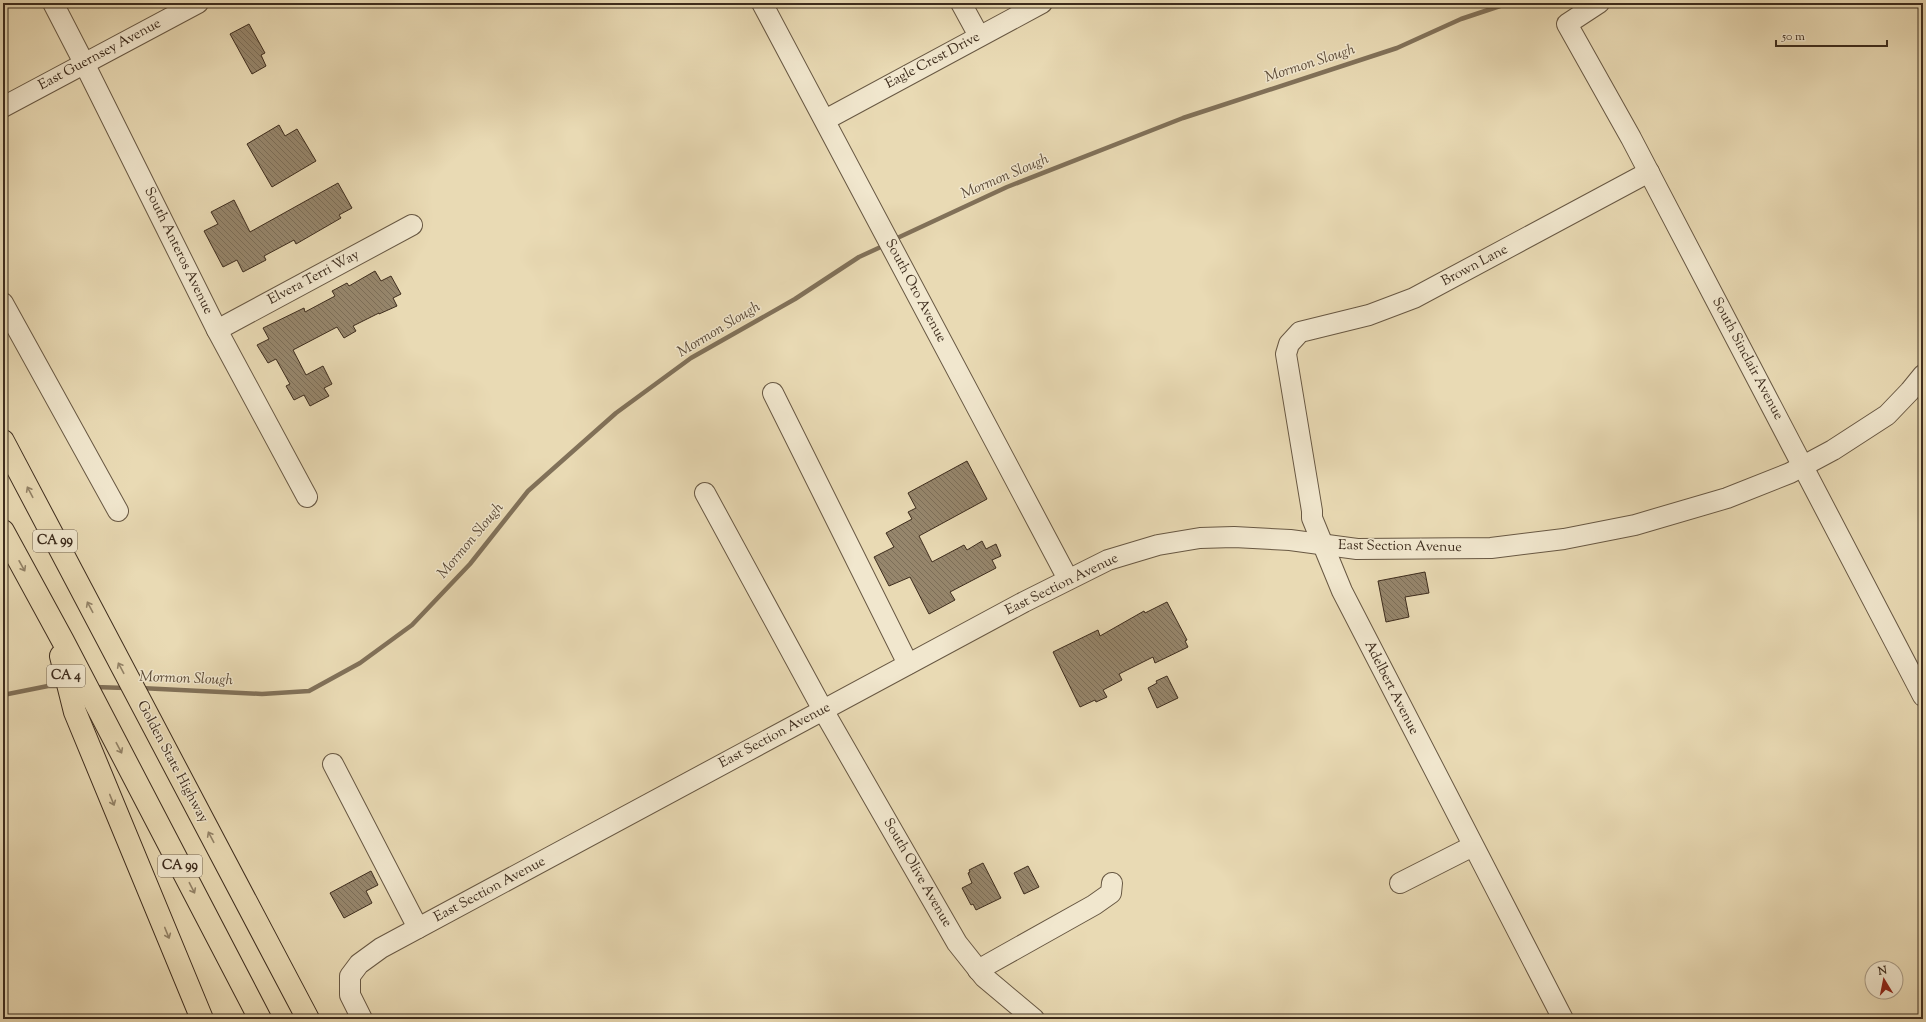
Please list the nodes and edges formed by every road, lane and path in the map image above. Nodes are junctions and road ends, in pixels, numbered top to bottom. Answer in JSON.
{"nodes":[{"id":1,"x":53,"y":3,"type":"edge"},
{"id":2,"x":198,"y":3,"type":"edge"},
{"id":3,"x":762,"y":3,"type":"edge"},
{"id":4,"x":961,"y":3,"type":"edge"},
{"id":5,"x":1042,"y":3,"type":"edge"},
{"id":6,"x":1599,"y":3,"type":"edge"},
{"id":7,"x":979,"y":36,"type":"junction"},
{"id":8,"x":84,"y":62,"type":"junction"},
{"id":9,"x":3,"y":107,"type":"edge"},
{"id":10,"x":825,"y":120,"type":"junction"},
{"id":11,"x":1649,"y":172,"type":"junction"},
{"id":12,"x":412,"y":226,"type":"dead end"},
{"id":13,"x":3,"y":302,"type":"edge"},
{"id":14,"x":217,"y":330,"type":"junction"},
{"id":15,"x":1293,"y":337,"type":"joint"},
{"id":16,"x":1923,"y":375,"type":"edge"},
{"id":17,"x":773,"y":394,"type":"dead end"},
{"id":18,"x":3,"y":441,"type":"edge"},
{"id":19,"x":1803,"y":466,"type":"junction"},
{"id":20,"x":705,"y":493,"type":"dead end"},
{"id":21,"x":307,"y":497,"type":"dead end"},
{"id":22,"x":118,"y":511,"type":"dead end"},
{"id":23,"x":3,"y":531,"type":"edge"},
{"id":24,"x":1323,"y":545,"type":"junction"},
{"id":25,"x":1068,"y":579,"type":"junction"},
{"id":26,"x":57,"y":635,"type":"junction"},
{"id":27,"x":908,"y":664,"type":"junction"},
{"id":28,"x":1923,"y":696,"type":"edge"},
{"id":29,"x":823,"y":710,"type":"junction"},
{"id":30,"x":333,"y":764,"type":"dead end"},
{"id":31,"x":1473,"y":846,"type":"junction"},
{"id":32,"x":230,"y":871,"type":"junction"},
{"id":33,"x":1112,"y":883,"type":"dead end"},
{"id":34,"x":1400,"y":883,"type":"dead end"},
{"id":35,"x":418,"y":928,"type":"junction"},
{"id":36,"x":978,"y":970,"type":"junction"},
{"id":37,"x":202,"y":1019,"type":"edge"},
{"id":38,"x":260,"y":1019,"type":"edge"},
{"id":39,"x":308,"y":1019,"type":"edge"},
{"id":40,"x":325,"y":1019,"type":"edge"},
{"id":41,"x":362,"y":1019,"type":"edge"},
{"id":42,"x":1034,"y":1019,"type":"edge"},
{"id":43,"x":1563,"y":1019,"type":"edge"}],
"edges":[{"from":1,"to":8,"type":"street","name":"South Anteros Avenue"},
{"from":2,"to":8,"type":"street","name":"East Guernsey Avenue"},
{"from":3,"to":10,"type":"street","name":"South Oro Avenue"},
{"from":4,"to":7,"type":"street"},
{"from":5,"to":7,"type":"street","name":"Eagle Crest Drive"},
{"from":6,"to":11,"type":"street","name":"South Sinclair Avenue"},
{"from":7,"to":10,"type":"street","name":"Eagle Crest Drive"},
{"from":8,"to":9,"type":"street","name":"East Guernsey Avenue"},
{"from":8,"to":14,"type":"street","name":"South Anteros Avenue"},
{"from":10,"to":25,"type":"street","name":"South Oro Avenue"},
{"from":11,"to":15,"type":"street","name":"Brown Lane"},
{"from":11,"to":19,"type":"street","name":"South Sinclair Avenue"},
{"from":12,"to":14,"type":"street","name":"Elvera Terri Way"},
{"from":13,"to":22,"type":"street"},
{"from":14,"to":21,"type":"street","name":"South Anteros Avenue"},
{"from":15,"to":24,"type":"street","name":"Adelbert Avenue"},
{"from":16,"to":19,"type":"street","name":"East Section Avenue"},
{"from":17,"to":27,"type":"street"},
{"from":32,"to":18,"type":"highway","name":"Golden State Highway","number":"CA 99","one_way":true},
{"from":19,"to":24,"type":"street","name":"East Section Avenue"},
{"from":19,"to":28,"type":"street","name":"South Sinclair Avenue"},
{"from":20,"to":29,"type":"street","name":"South Olive Avenue"},
{"from":23,"to":26,"type":"highway","number":"CA 99","one_way":true},
{"from":24,"to":25,"type":"street","name":"East Section Avenue"},
{"from":24,"to":31,"type":"street","name":"Adelbert Avenue"},
{"from":25,"to":27,"type":"street","name":"East Section Avenue"},
{"from":26,"to":37,"type":"highway","number":"CA 4","one_way":true},
{"from":26,"to":38,"type":"highway","number":"CA 99","one_way":true},
{"from":27,"to":29,"type":"street","name":"East Section Avenue"},
{"from":29,"to":35,"type":"street","name":"East Section Avenue"},
{"from":29,"to":36,"type":"street","name":"South Olive Avenue"},
{"from":30,"to":35,"type":"street"},
{"from":31,"to":34,"type":"street"},
{"from":31,"to":43,"type":"street","name":"Adelbert Avenue"},
{"from":32,"to":39,"type":"highway","name":"Golden State Highway","number":"CA 99"},
{"from":32,"to":40,"type":"highway"},
{"from":33,"to":36,"type":"street"},
{"from":35,"to":41,"type":"street","name":"East Section Avenue"},
{"from":36,"to":42,"type":"street","name":"South Olive Avenue"}]}
